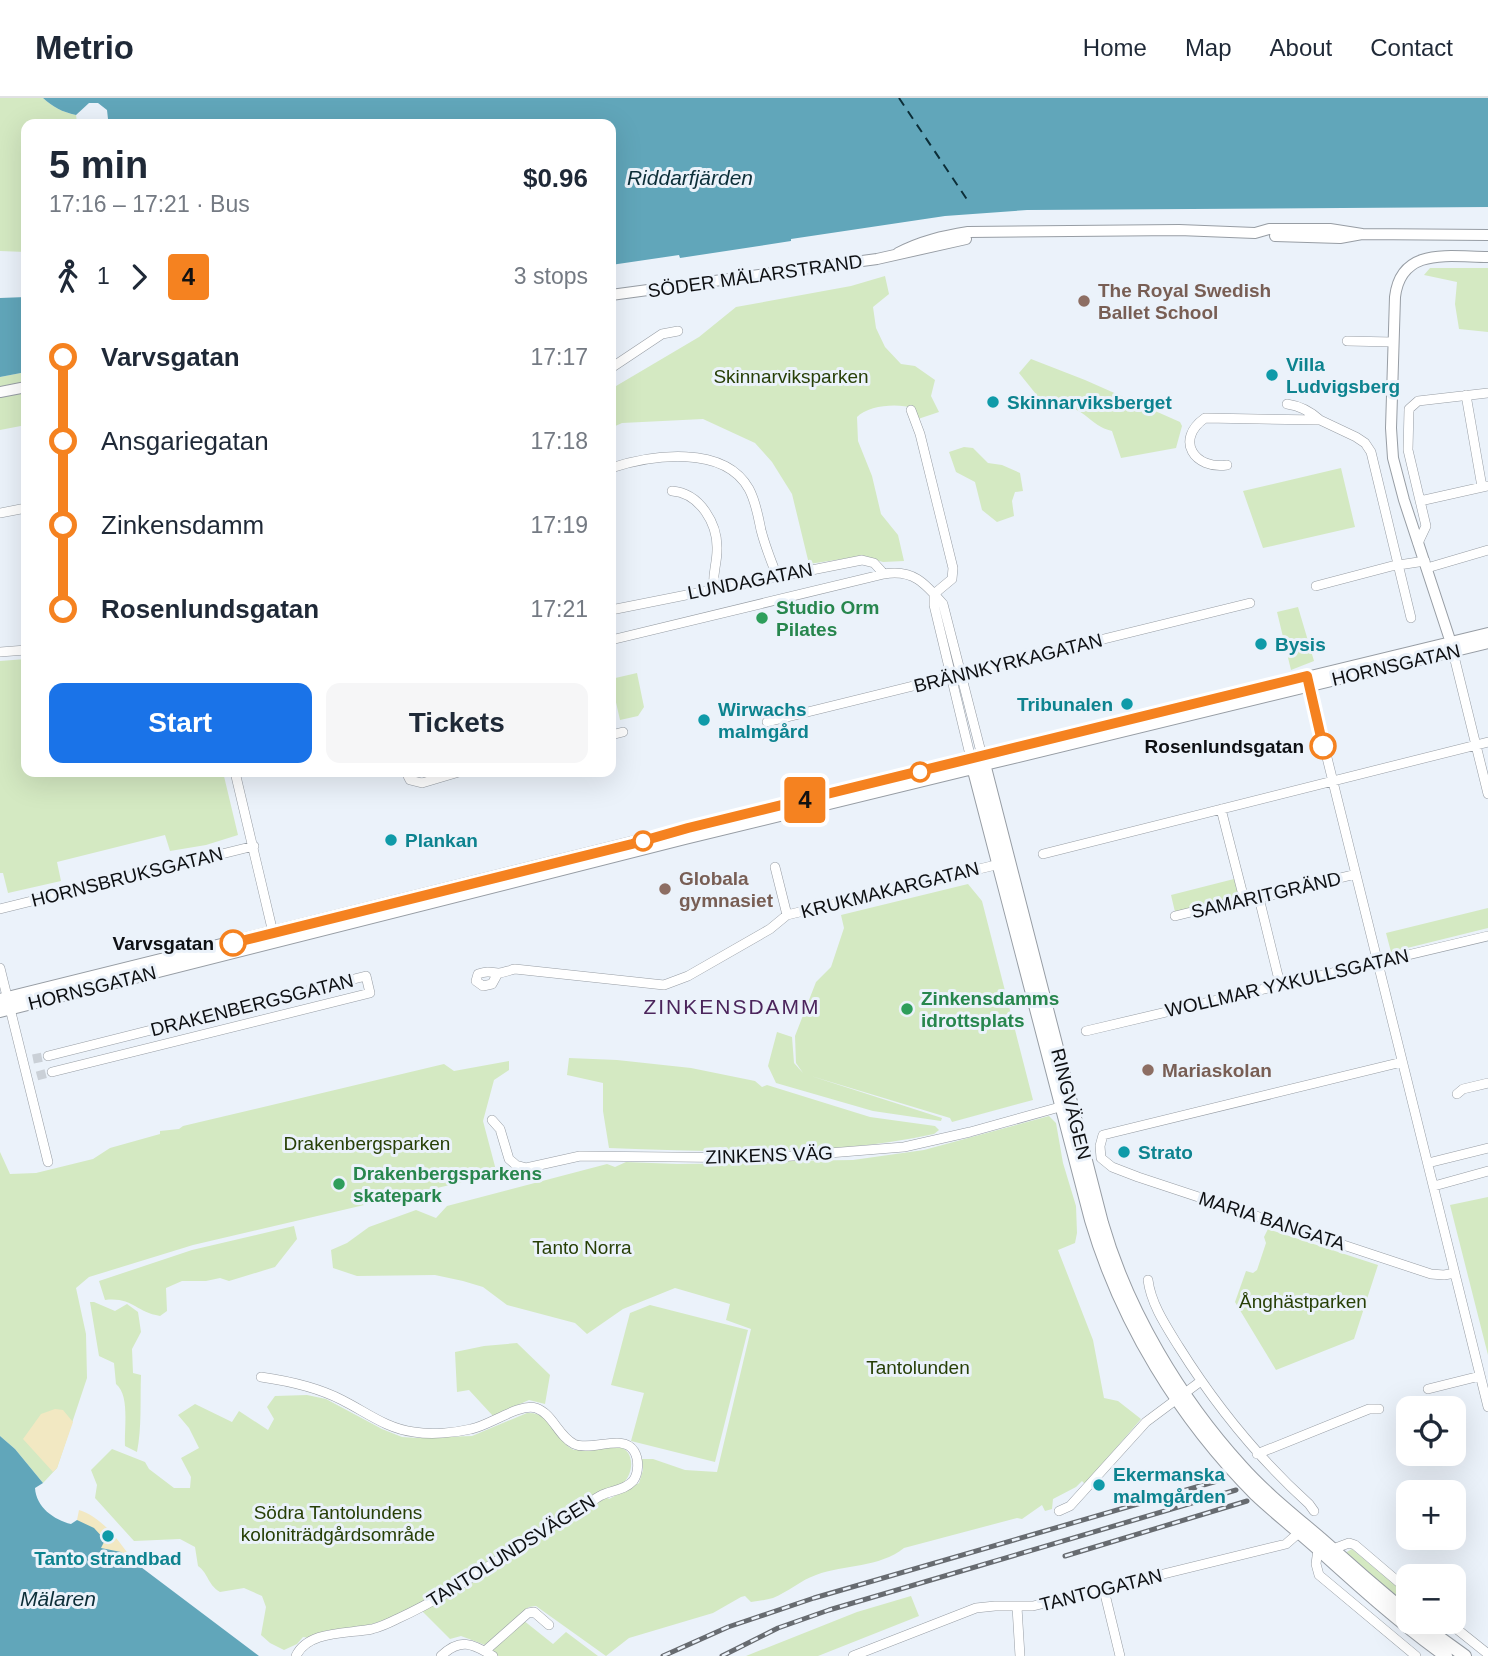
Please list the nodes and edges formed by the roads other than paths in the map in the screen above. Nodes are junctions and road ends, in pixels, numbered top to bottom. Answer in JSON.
{"nodes":[{"id":1,"x":1488,"y":235,"type":"edge"},
{"id":2,"x":1488,"y":257,"type":"edge"},
{"id":3,"x":616,"y":294,"type":"edge"},
{"id":4,"x":678,"y":331,"type":"dead end"},
{"id":5,"x":1347,"y":341,"type":"dead end"},
{"id":6,"x":1393,"y":342,"type":"junction"},
{"id":7,"x":616,"y":365,"type":"edge"},
{"id":8,"x":21,"y":388,"type":"edge"},
{"id":9,"x":0,"y":392,"type":"edge"},
{"id":10,"x":1488,"y":393,"type":"edge"},
{"id":11,"x":1466,"y":396,"type":"junction"},
{"id":12,"x":1287,"y":404,"type":"dead end"},
{"id":13,"x":911,"y":410,"type":"dead end"},
{"id":14,"x":1320,"y":420,"type":"junction"},
{"id":15,"x":1227,"y":465,"type":"dead end"},
{"id":16,"x":616,"y":466,"type":"edge"},
{"id":17,"x":1485,"y":487,"type":"edge"},
{"id":18,"x":672,"y":491,"type":"dead end"},
{"id":19,"x":1420,"y":501,"type":"junction"},
{"id":20,"x":21,"y":509,"type":"edge"},
{"id":21,"x":0,"y":513,"type":"edge"},
{"id":22,"x":1418,"y":543,"type":"junction"},
{"id":23,"x":1488,"y":550,"type":"edge"},
{"id":24,"x":1399,"y":565,"type":"junction"},
{"id":25,"x":1426,"y":565,"type":"junction"},
{"id":26,"x":884,"y":574,"type":"junction"},
{"id":27,"x":777,"y":576,"type":"junction"},
{"id":28,"x":915,"y":577,"type":"joint"},
{"id":29,"x":1316,"y":586,"type":"dead end"},
{"id":30,"x":713,"y":588,"type":"junction"},
{"id":31,"x":934,"y":594,"type":"junction"},
{"id":32,"x":1250,"y":603,"type":"dead end"},
{"id":33,"x":616,"y":609,"type":"edge"},
{"id":34,"x":1411,"y":618,"type":"dead end"},
{"id":35,"x":1488,"y":633,"type":"edge"},
{"id":36,"x":616,"y":639,"type":"edge"},
{"id":37,"x":1488,"y":643,"type":"edge"},
{"id":38,"x":1452,"y":646,"type":"junction"},
{"id":39,"x":21,"y":650,"type":"edge"},
{"id":40,"x":0,"y":652,"type":"edge"},
{"id":41,"x":956,"y":676,"type":"junction"},
{"id":42,"x":1308,"y":680,"type":"junction"},
{"id":43,"x":767,"y":722,"type":"dead end"},
{"id":44,"x":623,"y":732,"type":"dead end"},
{"id":45,"x":616,"y":734,"type":"edge"},
{"id":46,"x":1488,"y":742,"type":"edge"},
{"id":47,"x":1476,"y":745,"type":"junction"},
{"id":48,"x":978,"y":762,"type":"junction"},
{"id":49,"x":236,"y":777,"type":"edge"},
{"id":50,"x":410,"y":777,"type":"edge"},
{"id":51,"x":442,"y":777,"type":"edge"},
{"id":52,"x":1332,"y":780,"type":"junction"},
{"id":53,"x":1488,"y":794,"type":"edge"},
{"id":54,"x":1221,"y":809,"type":"junction"},
{"id":55,"x":254,"y":846,"type":"junction"},
{"id":56,"x":1042,"y":855,"type":"dead end"},
{"id":57,"x":1004,"y":863,"type":"junction"},
{"id":58,"x":775,"y":867,"type":"dead end"},
{"id":59,"x":1356,"y":874,"type":"junction"},
{"id":60,"x":1259,"y":898,"type":"junction"},
{"id":61,"x":1244,"y":899,"type":"junction"},
{"id":62,"x":0,"y":909,"type":"edge"},
{"id":63,"x":787,"y":915,"type":"junction"},
{"id":64,"x":1175,"y":916,"type":"dead end"},
{"id":65,"x":1488,"y":936,"type":"edge"},
{"id":66,"x":274,"y":937,"type":"junction"},
{"id":67,"x":1378,"y":962,"type":"junction"},
{"id":68,"x":0,"y":968,"type":"edge"},
{"id":69,"x":498,"y":973,"type":"dead end"},
{"id":70,"x":1280,"y":984,"type":"junction"},
{"id":71,"x":4,"y":1005,"type":"edge"},
{"id":72,"x":1086,"y":1031,"type":"dead end"},
{"id":73,"x":48,"y":1056,"type":"tunnel mouth"},
{"id":74,"x":1402,"y":1062,"type":"junction"},
{"id":75,"x":52,"y":1072,"type":"tunnel mouth"},
{"id":76,"x":1488,"y":1083,"type":"edge"},
{"id":77,"x":1457,"y":1094,"type":"dead end"},
{"id":78,"x":1067,"y":1105,"type":"junction"},
{"id":79,"x":492,"y":1120,"type":"dead end"},
{"id":80,"x":1488,"y":1148,"type":"edge"},
{"id":81,"x":48,"y":1163,"type":"dead end"},
{"id":82,"x":1428,"y":1163,"type":"junction"},
{"id":83,"x":1488,"y":1171,"type":"edge"},
{"id":84,"x":1434,"y":1186,"type":"junction"},
{"id":85,"x":1455,"y":1273,"type":"junction"},
{"id":86,"x":1148,"y":1280,"type":"dead end"},
{"id":87,"x":1480,"y":1376,"type":"junction"},
{"id":88,"x":261,"y":1377,"type":"dead end"},
{"id":89,"x":1201,"y":1381,"type":"junction"},
{"id":90,"x":1428,"y":1390,"type":"dead end"},
{"id":91,"x":1181,"y":1396,"type":"junction"},
{"id":92,"x":1488,"y":1407,"type":"edge"},
{"id":93,"x":1379,"y":1409,"type":"dead end"},
{"id":94,"x":1257,"y":1454,"type":"junction"},
{"id":95,"x":1059,"y":1511,"type":"dead end"},
{"id":96,"x":1314,"y":1511,"type":"dead end"},
{"id":97,"x":1303,"y":1530,"type":"junction"},
{"id":98,"x":1318,"y":1549,"type":"junction"},
{"id":99,"x":1333,"y":1549,"type":"junction"},
{"id":100,"x":1396,"y":1580,"type":"edge"},
{"id":101,"x":1104,"y":1590,"type":"junction"},
{"id":102,"x":1396,"y":1604,"type":"edge"},
{"id":103,"x":1017,"y":1607,"type":"junction"},
{"id":104,"x":549,"y":1625,"type":"dead end"},
{"id":105,"x":1435,"y":1634,"type":"edge"},
{"id":106,"x":1463,"y":1634,"type":"edge"},
{"id":107,"x":489,"y":1654,"type":"edge"},
{"id":108,"x":1488,"y":1654,"type":"edge"},
{"id":109,"x":296,"y":1656,"type":"edge"},
{"id":110,"x":441,"y":1656,"type":"edge"},
{"id":111,"x":853,"y":1656,"type":"edge"},
{"id":112,"x":1020,"y":1656,"type":"edge"},
{"id":113,"x":1120,"y":1656,"type":"edge"},
{"id":114,"x":1416,"y":1656,"type":"edge"},
{"id":115,"x":1446,"y":1656,"type":"edge"},
{"id":116,"x":1465,"y":1656,"type":"edge"}],
"edges":[{"from":1,"to":3,"type":"street","name":"SÖDER MÄLARSTRAND"},
{"from":2,"to":6,"type":"street"},
{"from":4,"to":7,"type":"street"},
{"from":5,"to":6,"type":"street"},
{"from":6,"to":22,"type":"street"},
{"from":8,"to":9,"type":"street"},
{"from":10,"to":11,"type":"street"},
{"from":11,"to":17,"type":"street"},
{"from":11,"to":19,"type":"street"},
{"from":12,"to":14,"type":"street"},
{"from":13,"to":31,"type":"street"},
{"from":14,"to":15,"type":"street"},
{"from":14,"to":24,"type":"street"},
{"from":16,"to":27,"type":"street"},
{"from":17,"to":19,"type":"street"},
{"from":18,"to":30,"type":"street"},
{"from":19,"to":22,"type":"street"},
{"from":20,"to":21,"type":"street"},
{"from":22,"to":25,"type":"street"},
{"from":23,"to":25,"type":"street"},
{"from":24,"to":25,"type":"street"},
{"from":24,"to":29,"type":"street"},
{"from":24,"to":34,"type":"street"},
{"from":25,"to":38,"type":"street"},
{"from":26,"to":27,"type":"street","name":"LUNDAGATAN"},
{"from":26,"to":28,"type":"street","name":"LUNDAGATAN"},
{"from":26,"to":36,"type":"street","name":"LUNDAGATAN"},
{"from":27,"to":30,"type":"street","name":"LUNDAGATAN"},
{"from":28,"to":31,"type":"street","name":"RINGVÄGEN"},
{"from":30,"to":33,"type":"street","name":"LUNDAGATAN"},
{"from":31,"to":41,"type":"street","name":"RINGVÄGEN"},
{"from":32,"to":41,"type":"street","name":"BRÄNNKYRKAGATAN"},
{"from":35,"to":38,"type":"street","name":"HORNSGATAN"},
{"from":37,"to":38,"type":"street","name":"HORNSGATAN"},
{"from":38,"to":42,"type":"street","name":"HORNSGATAN"},
{"from":38,"to":47,"type":"street"},
{"from":39,"to":40,"type":"street"},
{"from":41,"to":43,"type":"street","name":"BRÄNNKYRKAGATAN"},
{"from":41,"to":48,"type":"street","name":"RINGVÄGEN"},
{"from":42,"to":48,"type":"street","name":"HORNSGATAN"},
{"from":42,"to":52,"type":"street"},
{"from":44,"to":45,"type":"street"},
{"from":46,"to":47,"type":"street"},
{"from":47,"to":52,"type":"street"},
{"from":47,"to":53,"type":"street"},
{"from":48,"to":57,"type":"main road","name":"RINGVÄGEN"},
{"from":48,"to":66,"type":"main road","name":"HORNSGATAN"},
{"from":49,"to":55,"type":"street"},
{"from":50,"to":51,"type":"street"},
{"from":52,"to":54,"type":"street"},
{"from":52,"to":59,"type":"street"},
{"from":54,"to":56,"type":"street"},
{"from":54,"to":61,"type":"street"},
{"from":55,"to":62,"type":"street","name":"HORNSBRUKSGATAN"},
{"from":55,"to":66,"type":"street"},
{"from":57,"to":63,"type":"street","name":"KRUKMAKARGATAN"},
{"from":57,"to":78,"type":"main road","name":"RINGVÄGEN"},
{"from":58,"to":63,"type":"street"},
{"from":59,"to":60,"type":"street","name":"SAMARITGRÄND"},
{"from":59,"to":67,"type":"street"},
{"from":60,"to":61,"type":"street","name":"SAMARITGRÄND"},
{"from":60,"to":70,"type":"street"},
{"from":61,"to":64,"type":"street","name":"SAMARITGRÄND"},
{"from":63,"to":69,"type":"street","name":"KRUKMAKARGATAN"},
{"from":65,"to":67,"type":"street","name":"WOLLMAR YXKULLSGATAN"},
{"from":66,"to":71,"type":"main road","name":"HORNSGATAN"},
{"from":67,"to":70,"type":"street","name":"WOLLMAR YXKULLSGATAN"},
{"from":67,"to":74,"type":"street"},
{"from":68,"to":71,"type":"street"},
{"from":70,"to":72,"type":"street","name":"WOLLMAR YXKULLSGATAN"},
{"from":71,"to":81,"type":"street"},
{"from":73,"to":75,"type":"street","name":"DRAKENBERGSGATAN"},
{"from":74,"to":82,"type":"street"},
{"from":74,"to":85,"type":"street","name":"MARIA BANGATA"},
{"from":76,"to":77,"type":"street"},
{"from":78,"to":79,"type":"street","name":"ZINKENS VÄG"},
{"from":78,"to":91,"type":"main road","name":"RINGVÄGEN"},
{"from":80,"to":82,"type":"street"},
{"from":82,"to":84,"type":"street"},
{"from":83,"to":84,"type":"street"},
{"from":84,"to":85,"type":"street"},
{"from":85,"to":87,"type":"street"},
{"from":86,"to":89,"type":"street"},
{"from":87,"to":90,"type":"street"},
{"from":87,"to":92,"type":"street"},
{"from":88,"to":109,"type":"street","name":"TANTOLUNDSVÄGEN"},
{"from":89,"to":91,"type":"street"},
{"from":89,"to":94,"type":"street"},
{"from":91,"to":95,"type":"street"},
{"from":91,"to":97,"type":"main road","name":"RINGVÄGEN"},
{"from":93,"to":94,"type":"street"},
{"from":94,"to":96,"type":"street"},
{"from":97,"to":98,"type":"main road","name":"RINGVÄGEN"},
{"from":97,"to":99,"type":"main road","name":"RINGVÄGEN"},
{"from":97,"to":101,"type":"street","name":"TANTOGATAN"},
{"from":98,"to":114,"type":"street"},
{"from":98,"to":115,"type":"main road","name":"RINGVÄGEN"},
{"from":99,"to":100,"type":"street"},
{"from":99,"to":102,"type":"main road","name":"RINGVÄGEN"},
{"from":101,"to":103,"type":"street","name":"TANTOGATAN"},
{"from":101,"to":113,"type":"street"},
{"from":103,"to":111,"type":"street","name":"TANTOGATAN"},
{"from":103,"to":112,"type":"street"},
{"from":104,"to":107,"type":"street"},
{"from":105,"to":116,"type":"main road"},
{"from":106,"to":108,"type":"street"},
{"from":107,"to":110,"type":"street"}]}
